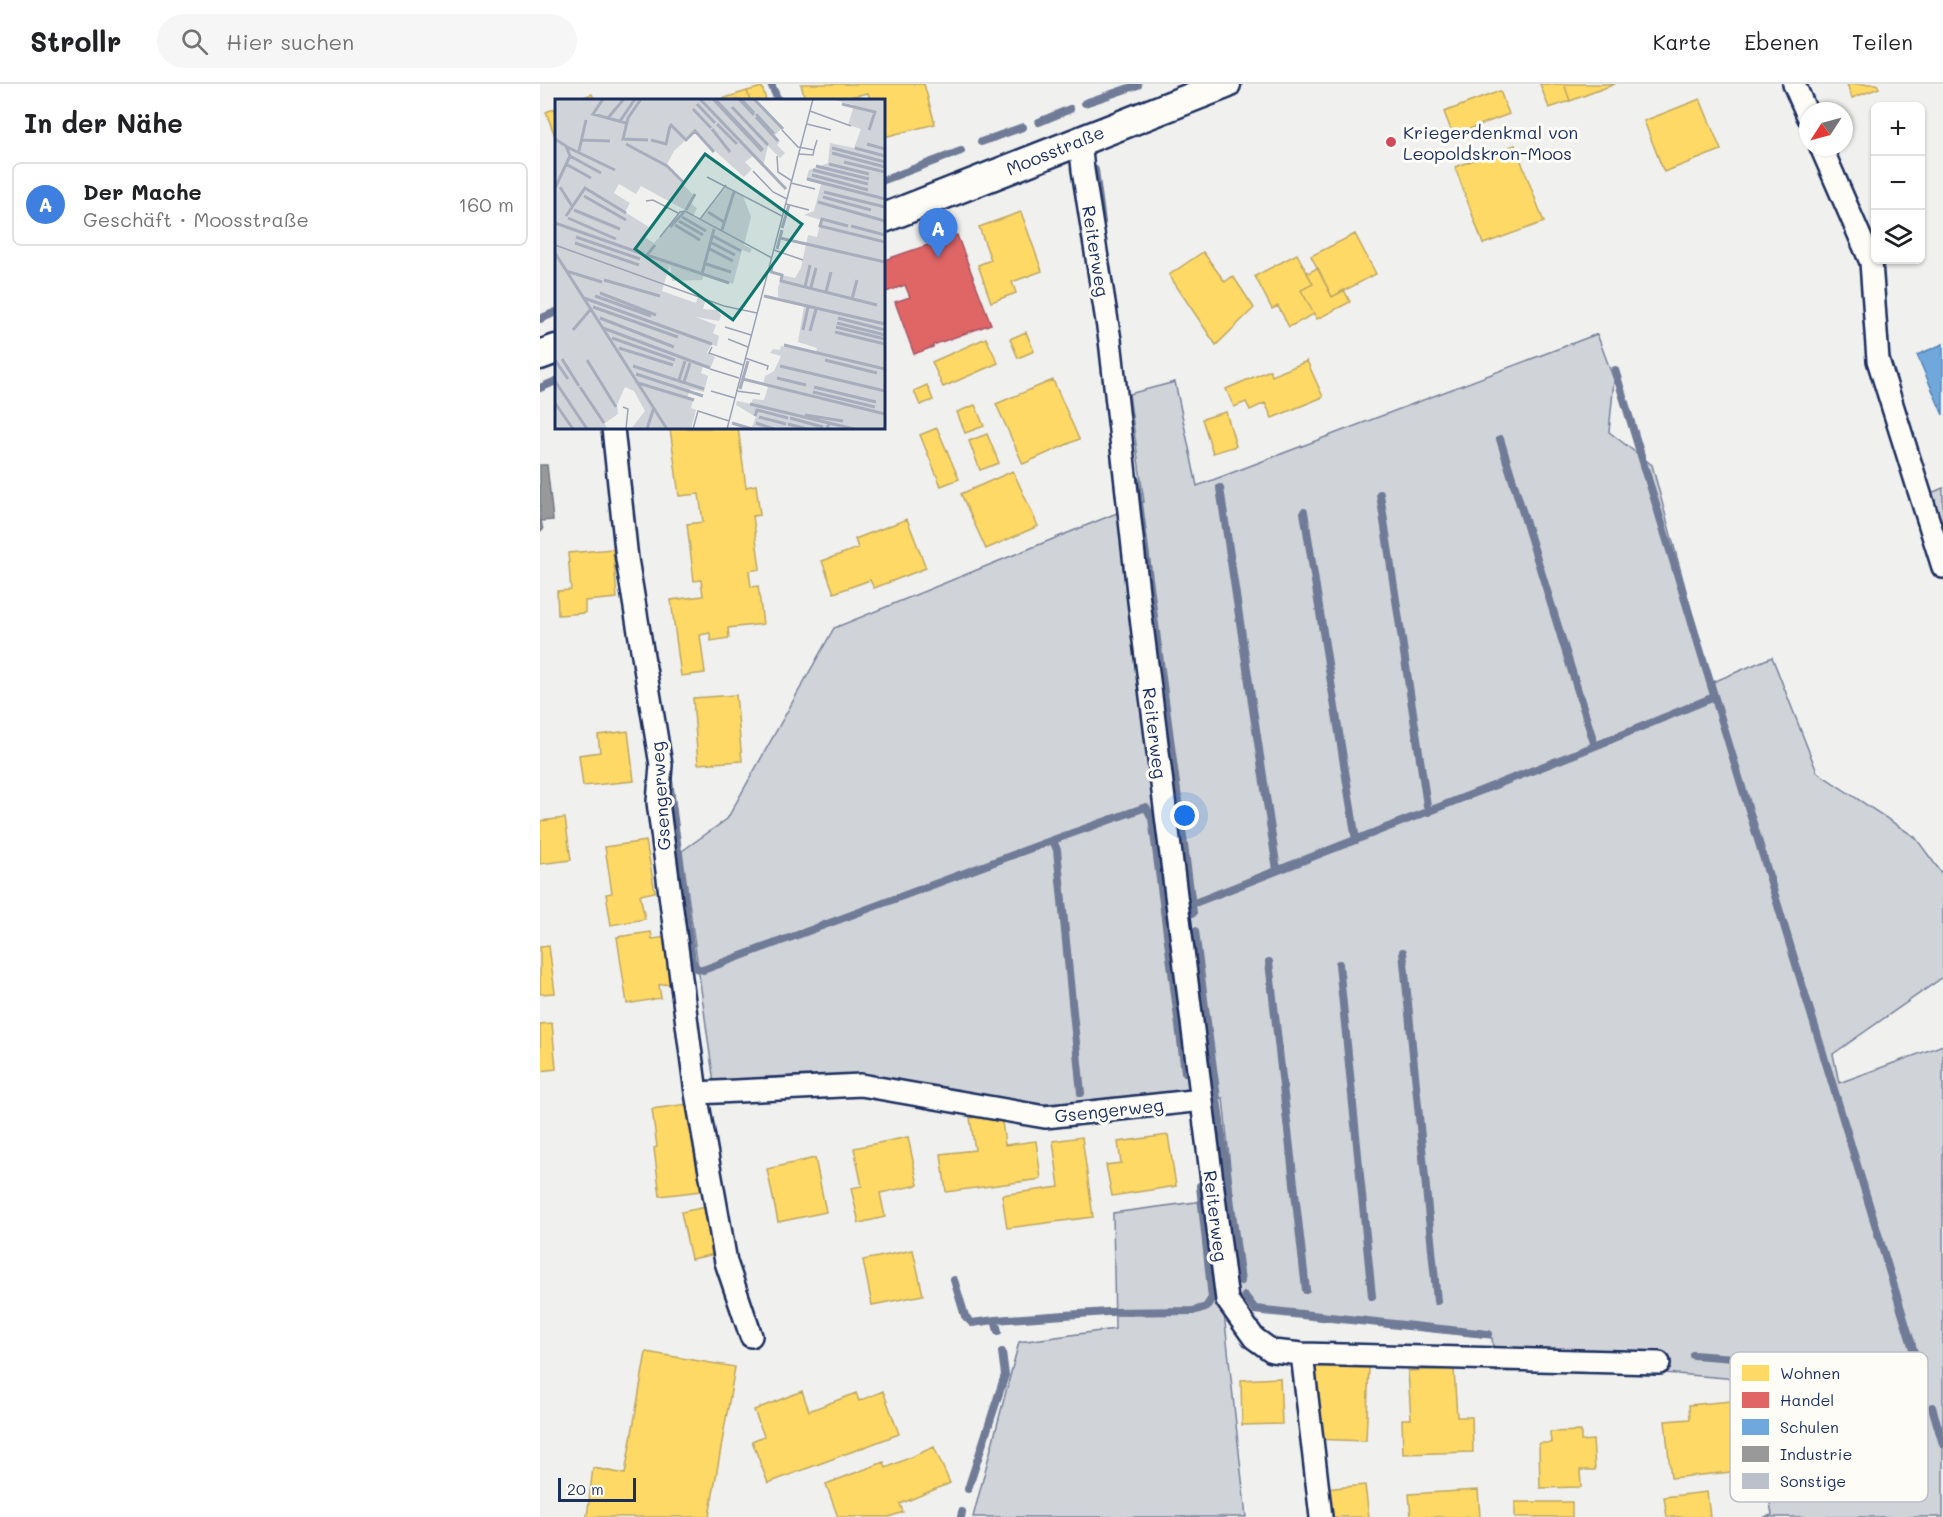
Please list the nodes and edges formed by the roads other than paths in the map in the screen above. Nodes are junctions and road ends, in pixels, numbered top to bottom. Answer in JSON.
{"nodes":[{"id":1,"x":1226,"y":84,"type":"edge"},
{"id":2,"x":1794,"y":84,"type":"edge"},
{"id":3,"x":1802,"y":102,"type":"edge"},
{"id":4,"x":1080,"y":140,"type":"junction"},
{"id":5,"x":1825,"y":156,"type":"edge"},
{"id":6,"x":885,"y":218,"type":"edge"},
{"id":7,"x":555,"y":349,"type":"edge"},
{"id":8,"x":540,"y":355,"type":"edge"},
{"id":9,"x":612,"y":429,"type":"edge"},
{"id":10,"x":1943,"y":567,"type":"edge"},
{"id":11,"x":696,"y":1093,"type":"junction"},
{"id":12,"x":1202,"y":1100,"type":"junction"},
{"id":13,"x":751,"y":1336,"type":"dead end"},
{"id":14,"x":1302,"y":1354,"type":"junction"},
{"id":15,"x":1659,"y":1363,"type":"dead end"},
{"id":16,"x":1321,"y":1517,"type":"edge"}],
"edges":[{"from":1,"to":4,"type":"street","name":"Moosstraße"},
{"from":2,"to":3,"type":"street"},
{"from":4,"to":6,"type":"street","name":"Moosstraße"},
{"from":4,"to":12,"type":"street","name":"Reiterweg"},
{"from":5,"to":10,"type":"street"},
{"from":7,"to":8,"type":"street"},
{"from":9,"to":11,"type":"street","name":"Gsengerweg"},
{"from":11,"to":12,"type":"street","name":"Gsengerweg"},
{"from":11,"to":13,"type":"street","name":"Gsengerweg"},
{"from":12,"to":14,"type":"street","name":"Reiterweg"},
{"from":14,"to":15,"type":"street","name":"Reiterweg"},
{"from":14,"to":16,"type":"street"}]}
